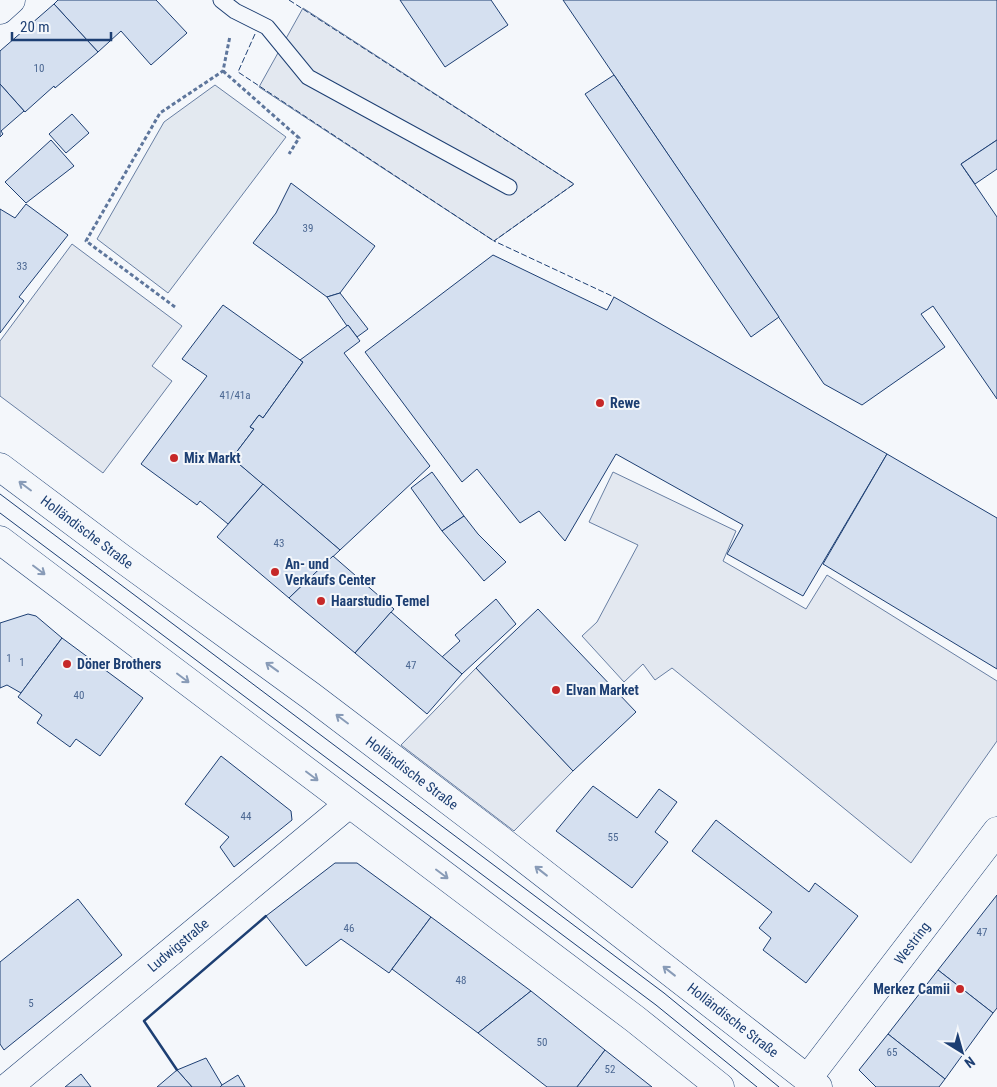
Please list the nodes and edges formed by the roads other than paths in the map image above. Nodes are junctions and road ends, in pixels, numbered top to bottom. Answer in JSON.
{"nodes":[{"id":1,"x":11,"y":0,"type":"edge"},
{"id":2,"x":221,"y":0,"type":"edge"},
{"id":3,"x":0,"y":10,"type":"edge"},
{"id":4,"x":509,"y":187,"type":"dead end"},
{"id":5,"x":0,"y":467,"type":"edge"},
{"id":6,"x":4,"y":548,"type":"edge"},
{"id":7,"x":349,"y":804,"type":"junction"},
{"id":8,"x":997,"y":831,"type":"edge"},
{"id":9,"x":813,"y":1083,"type":"edge"},
{"id":10,"x":8,"y":1087,"type":"edge"},
{"id":11,"x":720,"y":1087,"type":"edge"}],
"edges":[{"from":1,"to":3,"type":"main road"},
{"from":2,"to":4,"type":"lane"},
{"from":9,"to":5,"type":"main road","name":"Holländische Straße","one_way":true},
{"from":6,"to":7,"type":"main road","one_way":true},
{"from":7,"to":10,"type":"main road","name":"Ludwigstraße"},
{"from":7,"to":11,"type":"main road","one_way":true},
{"from":8,"to":9,"type":"main road","name":"Westring"}]}
